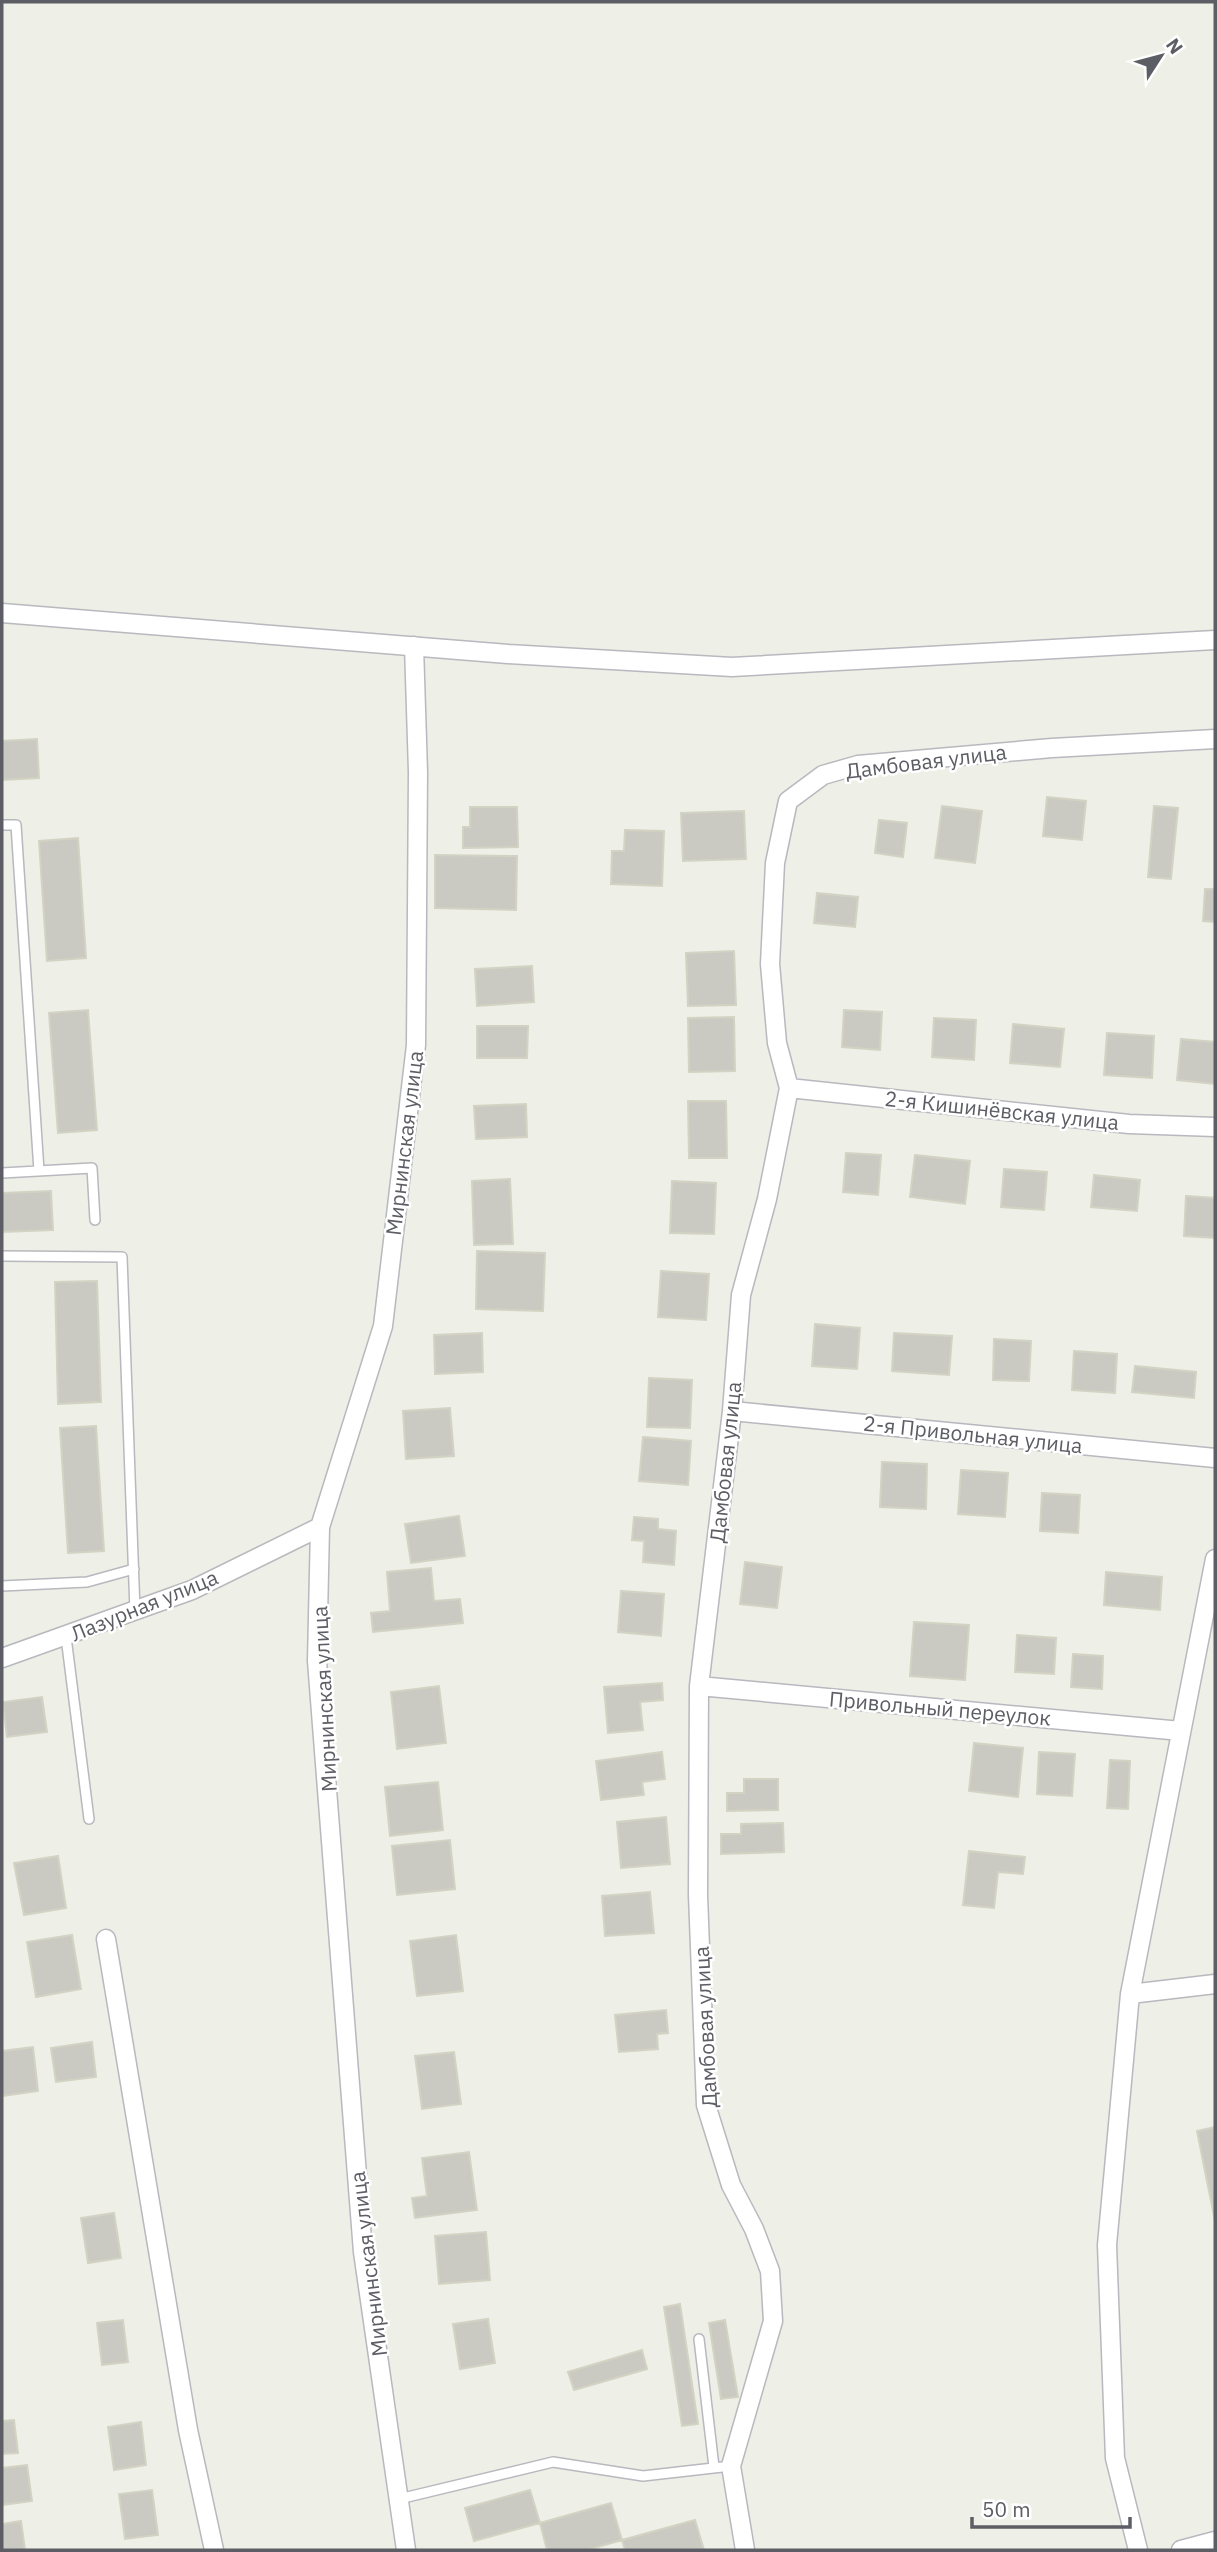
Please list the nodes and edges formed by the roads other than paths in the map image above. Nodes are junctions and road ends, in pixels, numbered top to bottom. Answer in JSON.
{"nodes":[{"id":1,"x":2,"y":613,"type":"edge"},
{"id":2,"x":1215,"y":640,"type":"edge"},
{"id":3,"x":414,"y":646,"type":"junction"},
{"id":4,"x":1215,"y":739,"type":"edge"},
{"id":5,"x":2,"y":825,"type":"edge"},
{"id":6,"x":789,"y":1088,"type":"junction"},
{"id":7,"x":1215,"y":1127,"type":"edge"},
{"id":8,"x":39,"y":1171,"type":"junction"},
{"id":9,"x":2,"y":1173,"type":"edge"},
{"id":10,"x":95,"y":1220,"type":"dead end"},
{"id":11,"x":2,"y":1256,"type":"edge"},
{"id":12,"x":732,"y":1411,"type":"junction"},
{"id":13,"x":1215,"y":1458,"type":"edge"},
{"id":14,"x":320,"y":1527,"type":"junction"},
{"id":15,"x":1215,"y":1559,"type":"edge"},
{"id":16,"x":134,"y":1569,"type":"junction"},
{"id":17,"x":2,"y":1586,"type":"edge"},
{"id":18,"x":135,"y":1611,"type":"junction"},
{"id":19,"x":66,"y":1637,"type":"junction"},
{"id":20,"x":2,"y":1658,"type":"edge"},
{"id":21,"x":699,"y":1686,"type":"junction"},
{"id":22,"x":1181,"y":1731,"type":"junction"},
{"id":23,"x":89,"y":1819,"type":"dead end"},
{"id":24,"x":106,"y":1939,"type":"dead end"},
{"id":25,"x":1215,"y":1984,"type":"edge"},
{"id":26,"x":1130,"y":1994,"type":"junction"},
{"id":27,"x":699,"y":2339,"type":"dead end"},
{"id":28,"x":722,"y":2467,"type":"junction"},
{"id":29,"x":399,"y":2500,"type":"junction"},
{"id":30,"x":1215,"y":2541,"type":"edge"},
{"id":31,"x":214,"y":2550,"type":"edge"},
{"id":32,"x":406,"y":2550,"type":"edge"},
{"id":33,"x":745,"y":2550,"type":"edge"},
{"id":34,"x":1138,"y":2550,"type":"edge"},
{"id":35,"x":1181,"y":2550,"type":"edge"}],
"edges":[{"from":1,"to":3,"type":"street"},
{"from":2,"to":3,"type":"street"},
{"from":3,"to":14,"type":"street","name":"Мирнинская улица"},
{"from":4,"to":6,"type":"street","name":"Дамбовая улица"},
{"from":5,"to":8,"type":"lane"},
{"from":6,"to":7,"type":"street","name":"2-я Кишинёвская улица"},
{"from":6,"to":12,"type":"street","name":"Дамбовая улица"},
{"from":8,"to":9,"type":"lane"},
{"from":8,"to":10,"type":"lane"},
{"from":11,"to":16,"type":"lane"},
{"from":12,"to":13,"type":"street","name":"2-я Привольная улица"},
{"from":12,"to":21,"type":"street","name":"Дамбовая улица"},
{"from":14,"to":18,"type":"street","name":"Лазурная улица"},
{"from":14,"to":29,"type":"street","name":"Мирнинская улица"},
{"from":15,"to":22,"type":"street"},
{"from":16,"to":17,"type":"lane"},
{"from":16,"to":18,"type":"lane"},
{"from":18,"to":19,"type":"street","name":"Лазурная улица"},
{"from":19,"to":20,"type":"street","name":"Лазурная улица"},
{"from":19,"to":23,"type":"lane"},
{"from":21,"to":22,"type":"street","name":"Привольный переулок"},
{"from":21,"to":28,"type":"street","name":"Дамбовая улица"},
{"from":22,"to":26,"type":"street"},
{"from":24,"to":31,"type":"street"},
{"from":25,"to":26,"type":"street"},
{"from":26,"to":34,"type":"street"},
{"from":27,"to":28,"type":"lane"},
{"from":28,"to":29,"type":"lane"},
{"from":28,"to":33,"type":"street","name":"Дамбовая улица"},
{"from":29,"to":32,"type":"street","name":"Мирнинская улица"},
{"from":30,"to":35,"type":"street"}]}
